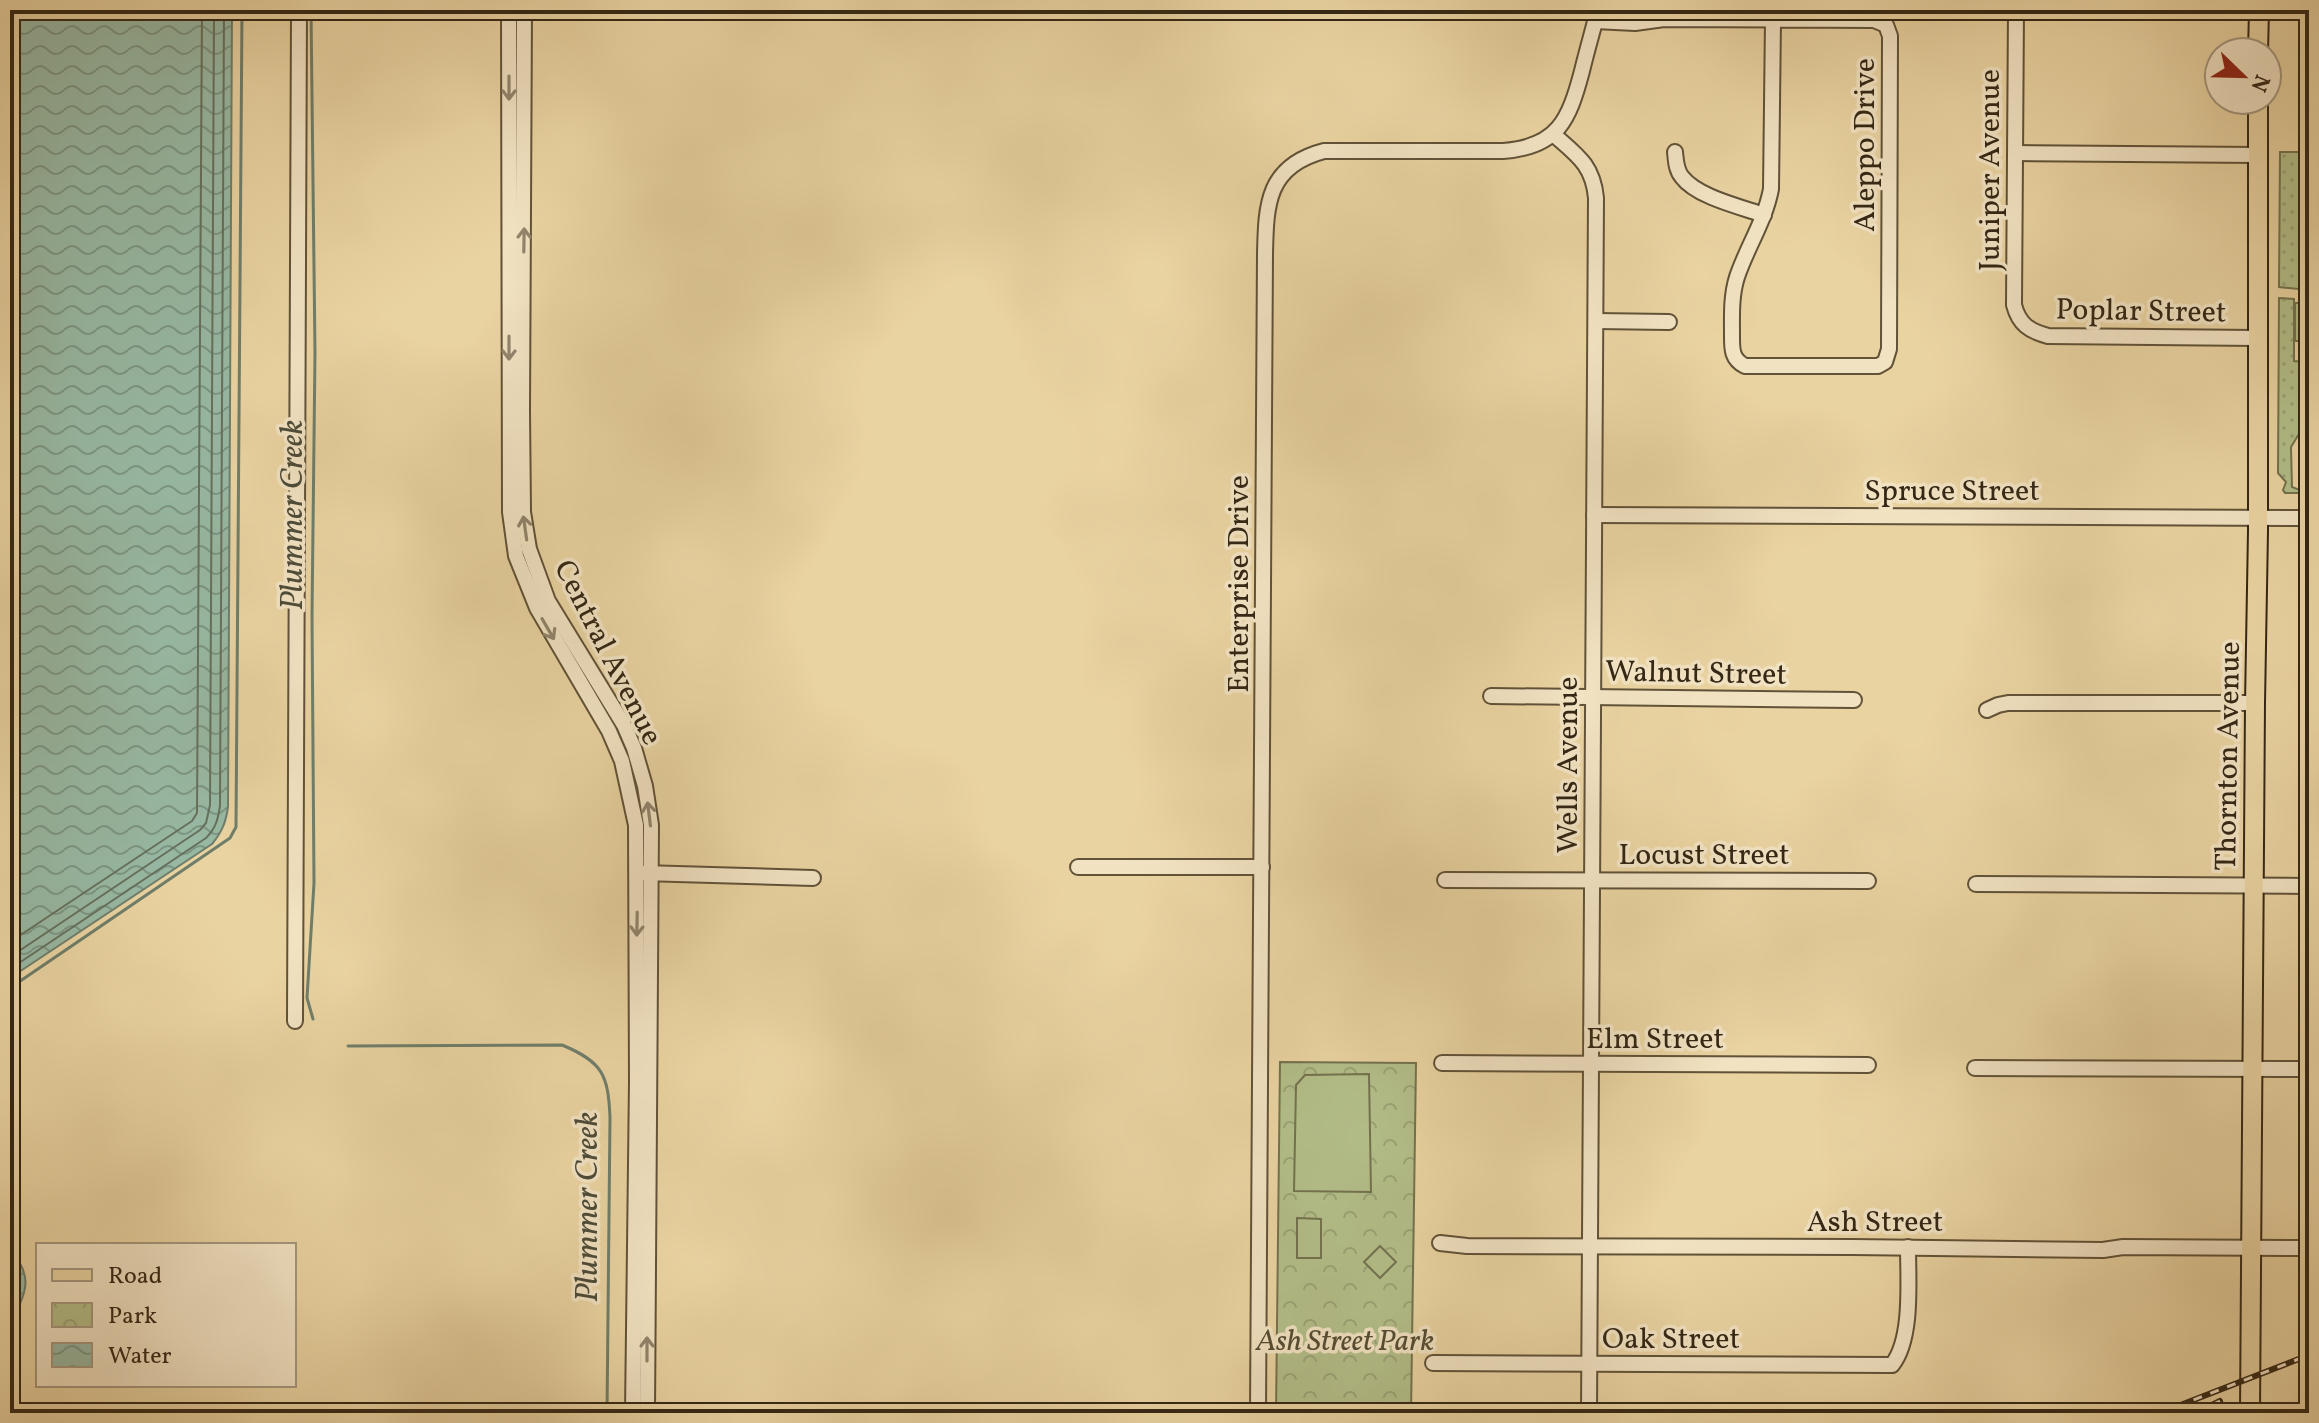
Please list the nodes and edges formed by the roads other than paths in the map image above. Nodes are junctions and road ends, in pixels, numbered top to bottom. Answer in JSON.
{"nodes":[{"id":1,"x":299,"y":10,"type":"edge"},
{"id":2,"x":509,"y":10,"type":"edge"},
{"id":3,"x":524,"y":10,"type":"edge"},
{"id":4,"x":2016,"y":10,"type":"edge"},
{"id":5,"x":2259,"y":10,"type":"edge"},
{"id":6,"x":1596,"y":15,"type":"edge"},
{"id":7,"x":1773,"y":20,"type":"junction"},
{"id":8,"x":2258,"y":36,"type":"edge"},
{"id":9,"x":2258,"y":116,"type":"edge"},
{"id":10,"x":1553,"y":134,"type":"junction"},
{"id":11,"x":1675,"y":152,"type":"dead end"},
{"id":12,"x":2016,"y":153,"type":"junction"},
{"id":13,"x":2258,"y":155,"type":"junction"},
{"id":14,"x":1764,"y":215,"type":"junction"},
{"id":15,"x":1596,"y":321,"type":"junction"},
{"id":16,"x":1669,"y":322,"type":"dead end"},
{"id":17,"x":2025,"y":327,"type":"joint"},
{"id":18,"x":2257,"y":338,"type":"junction"},
{"id":19,"x":1594,"y":515,"type":"junction"},
{"id":20,"x":2258,"y":518,"type":"junction"},
{"id":21,"x":2309,"y":518,"type":"edge"},
{"id":22,"x":1491,"y":696,"type":"dead end"},
{"id":23,"x":1593,"y":697,"type":"junction"},
{"id":24,"x":1854,"y":700,"type":"dead end"},
{"id":25,"x":2255,"y":703,"type":"junction"},
{"id":26,"x":1987,"y":710,"type":"dead end"},
{"id":27,"x":1078,"y":867,"type":"dead end"},
{"id":28,"x":1262,"y":867,"type":"junction"},
{"id":29,"x":644,"y":873,"type":"junction"},
{"id":30,"x":813,"y":878,"type":"dead end"},
{"id":31,"x":1445,"y":880,"type":"dead end"},
{"id":32,"x":1593,"y":880,"type":"junction"},
{"id":33,"x":1868,"y":881,"type":"dead end"},
{"id":34,"x":1976,"y":884,"type":"dead end"},
{"id":35,"x":2254,"y":886,"type":"junction"},
{"id":36,"x":2309,"y":886,"type":"edge"},
{"id":37,"x":295,"y":1021,"type":"dead end"},
{"id":38,"x":1442,"y":1063,"type":"dead end"},
{"id":39,"x":1592,"y":1063,"type":"junction"},
{"id":40,"x":1868,"y":1065,"type":"dead end"},
{"id":41,"x":1975,"y":1068,"type":"dead end"},
{"id":42,"x":2254,"y":1068,"type":"junction"},
{"id":43,"x":2309,"y":1069,"type":"edge"},
{"id":44,"x":1440,"y":1243,"type":"dead end"},
{"id":45,"x":1590,"y":1246,"type":"junction"},
{"id":46,"x":1908,"y":1247,"type":"junction"},
{"id":47,"x":2252,"y":1248,"type":"junction"},
{"id":48,"x":2309,"y":1248,"type":"edge"},
{"id":49,"x":1433,"y":1363,"type":"dead end"},
{"id":50,"x":1589,"y":1363,"type":"junction"},
{"id":51,"x":633,"y":1413,"type":"edge"},
{"id":52,"x":647,"y":1413,"type":"edge"},
{"id":53,"x":1258,"y":1413,"type":"edge"},
{"id":54,"x":1589,"y":1413,"type":"edge"},
{"id":55,"x":2250,"y":1413,"type":"edge"}],
"edges":[{"from":1,"to":37,"type":"street"},
{"from":2,"to":29,"type":"street","name":"Central Avenue","one_way":true},
{"from":29,"to":3,"type":"street","name":"Central Avenue","one_way":true},
{"from":4,"to":12,"type":"street","name":"Juniper Avenue"},
{"from":5,"to":8,"type":"main road"},
{"from":6,"to":7,"type":"street","name":"Aleppo Drive"},
{"from":6,"to":10,"type":"street"},
{"from":7,"to":14,"type":"street"},
{"from":7,"to":14,"type":"street","name":"Aleppo Drive"},
{"from":9,"to":13,"type":"main road","name":"Thornton Avenue"},
{"from":10,"to":15,"type":"street","name":"Wells Avenue"},
{"from":10,"to":28,"type":"street","name":"Enterprise Drive"},
{"from":11,"to":14,"type":"street"},
{"from":12,"to":13,"type":"street"},
{"from":12,"to":17,"type":"street","name":"Juniper Avenue"},
{"from":13,"to":18,"type":"main road","name":"Thornton Avenue"},
{"from":15,"to":16,"type":"street"},
{"from":15,"to":19,"type":"street","name":"Wells Avenue"},
{"from":17,"to":18,"type":"street","name":"Poplar Street"},
{"from":18,"to":20,"type":"main road","name":"Thornton Avenue"},
{"from":19,"to":20,"type":"street","name":"Spruce Street"},
{"from":19,"to":23,"type":"street","name":"Wells Avenue"},
{"from":20,"to":21,"type":"street","name":"Spruce Street"},
{"from":20,"to":25,"type":"main road","name":"Thornton Avenue"},
{"from":22,"to":23,"type":"street","name":"Walnut Street"},
{"from":23,"to":24,"type":"street","name":"Walnut Street"},
{"from":23,"to":32,"type":"street","name":"Wells Avenue"},
{"from":25,"to":26,"type":"street"},
{"from":25,"to":35,"type":"main road","name":"Thornton Avenue"},
{"from":27,"to":28,"type":"street"},
{"from":28,"to":53,"type":"street","name":"Enterprise Drive"},
{"from":29,"to":30,"type":"street"},
{"from":29,"to":51,"type":"street","name":"Central Avenue","one_way":true},
{"from":52,"to":29,"type":"street","name":"Central Avenue","one_way":true},
{"from":31,"to":32,"type":"street","name":"Locust Street"},
{"from":32,"to":33,"type":"street","name":"Locust Street"},
{"from":32,"to":39,"type":"street","name":"Wells Avenue"},
{"from":34,"to":35,"type":"street"},
{"from":35,"to":36,"type":"street"},
{"from":35,"to":42,"type":"main road","name":"Thornton Avenue"},
{"from":38,"to":39,"type":"street","name":"Elm Street"},
{"from":39,"to":40,"type":"street","name":"Elm Street"},
{"from":39,"to":45,"type":"street","name":"Wells Avenue"},
{"from":41,"to":42,"type":"street"},
{"from":42,"to":43,"type":"street"},
{"from":42,"to":47,"type":"main road","name":"Thornton Avenue"},
{"from":44,"to":45,"type":"street","name":"Ash Street"},
{"from":45,"to":46,"type":"street","name":"Ash Street"},
{"from":45,"to":50,"type":"street","name":"Wells Avenue"},
{"from":46,"to":47,"type":"street","name":"Ash Street"},
{"from":46,"to":50,"type":"street","name":"Oak Street"},
{"from":47,"to":48,"type":"street","name":"Ash Street"},
{"from":47,"to":55,"type":"main road","name":"Thornton Avenue"},
{"from":49,"to":50,"type":"street","name":"Oak Street"},
{"from":50,"to":54,"type":"street","name":"Wells Avenue"}]}
